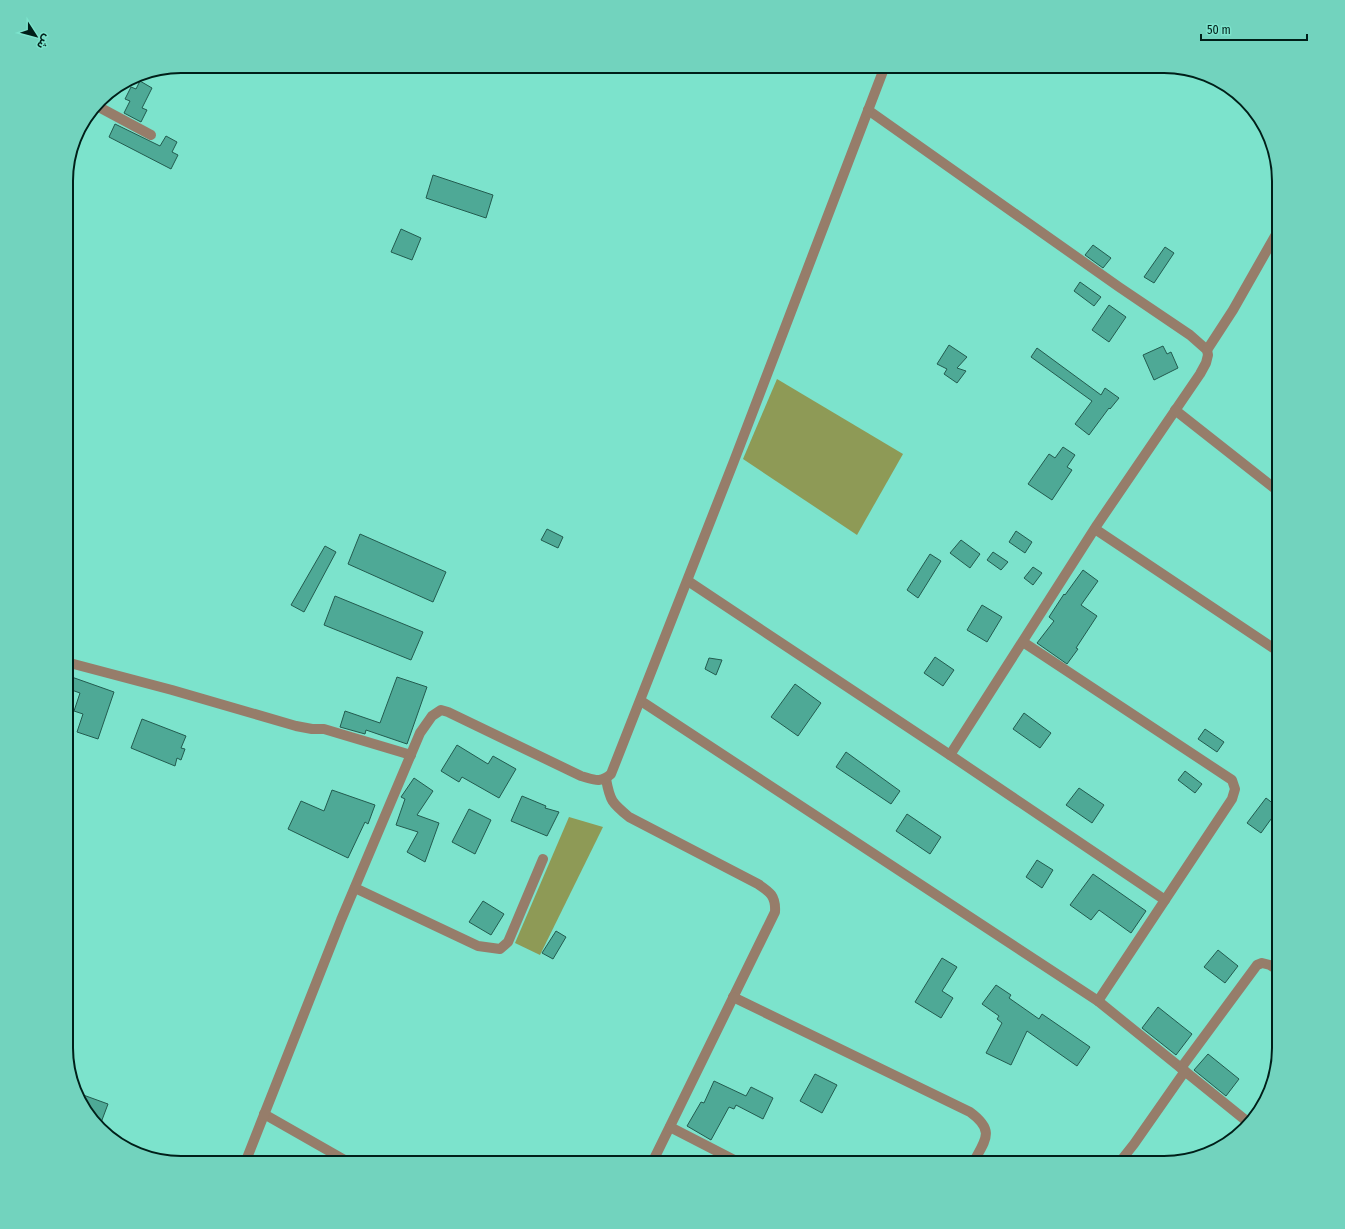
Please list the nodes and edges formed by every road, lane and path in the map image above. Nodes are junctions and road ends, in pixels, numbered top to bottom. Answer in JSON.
{"nodes":[{"id":1,"x":882,"y":73,"type":"edge"},
{"id":2,"x":102,"y":108,"type":"edge"},
{"id":3,"x":868,"y":110,"type":"junction"},
{"id":4,"x":151,"y":135,"type":"dead end"},
{"id":5,"x":1272,"y":241,"type":"edge"},
{"id":6,"x":1207,"y":350,"type":"junction"},
{"id":7,"x":1175,"y":410,"type":"junction"},
{"id":8,"x":1272,"y":486,"type":"edge"},
{"id":9,"x":1094,"y":529,"type":"junction"},
{"id":10,"x":688,"y":581,"type":"junction"},
{"id":11,"x":1024,"y":642,"type":"junction"},
{"id":12,"x":1272,"y":647,"type":"edge"},
{"id":13,"x":73,"y":664,"type":"edge"},
{"id":14,"x":641,"y":701,"type":"junction"},
{"id":15,"x":411,"y":755,"type":"junction"},
{"id":16,"x":950,"y":755,"type":"junction"},
{"id":17,"x":606,"y":779,"type":"junction"},
{"id":18,"x":543,"y":859,"type":"dead end"},
{"id":19,"x":355,"y":888,"type":"junction"},
{"id":20,"x":1164,"y":900,"type":"junction"},
{"id":21,"x":1272,"y":967,"type":"edge"},
{"id":22,"x":733,"y":997,"type":"junction"},
{"id":23,"x":1098,"y":1001,"type":"junction"},
{"id":24,"x":1183,"y":1070,"type":"junction"},
{"id":25,"x":264,"y":1114,"type":"junction"},
{"id":26,"x":1245,"y":1119,"type":"edge"},
{"id":27,"x":670,"y":1127,"type":"junction"},
{"id":28,"x":248,"y":1156,"type":"edge"},
{"id":29,"x":338,"y":1156,"type":"edge"},
{"id":30,"x":656,"y":1156,"type":"edge"},
{"id":31,"x":726,"y":1156,"type":"edge"},
{"id":32,"x":976,"y":1156,"type":"edge"},
{"id":33,"x":1125,"y":1156,"type":"edge"}],
"edges":[{"from":1,"to":3,"type":"street"},
{"from":2,"to":4,"type":"street"},
{"from":3,"to":6,"type":"street"},
{"from":3,"to":10,"type":"street"},
{"from":5,"to":6,"type":"street"},
{"from":6,"to":7,"type":"street"},
{"from":7,"to":8,"type":"street"},
{"from":7,"to":9,"type":"street"},
{"from":9,"to":11,"type":"street"},
{"from":9,"to":12,"type":"street"},
{"from":10,"to":14,"type":"street"},
{"from":10,"to":16,"type":"street"},
{"from":11,"to":16,"type":"street"},
{"from":11,"to":20,"type":"street"},
{"from":13,"to":15,"type":"street"},
{"from":14,"to":17,"type":"street"},
{"from":14,"to":23,"type":"street"},
{"from":15,"to":17,"type":"street"},
{"from":15,"to":19,"type":"street"},
{"from":16,"to":20,"type":"street"},
{"from":17,"to":22,"type":"street"},
{"from":18,"to":19,"type":"street"},
{"from":19,"to":25,"type":"street"},
{"from":20,"to":23,"type":"street"},
{"from":21,"to":24,"type":"street"},
{"from":22,"to":27,"type":"street"},
{"from":22,"to":32,"type":"street"},
{"from":23,"to":24,"type":"street"},
{"from":24,"to":26,"type":"street"},
{"from":24,"to":33,"type":"street"},
{"from":25,"to":28,"type":"street"},
{"from":25,"to":29,"type":"street"},
{"from":27,"to":30,"type":"street"},
{"from":27,"to":31,"type":"street"}]}
